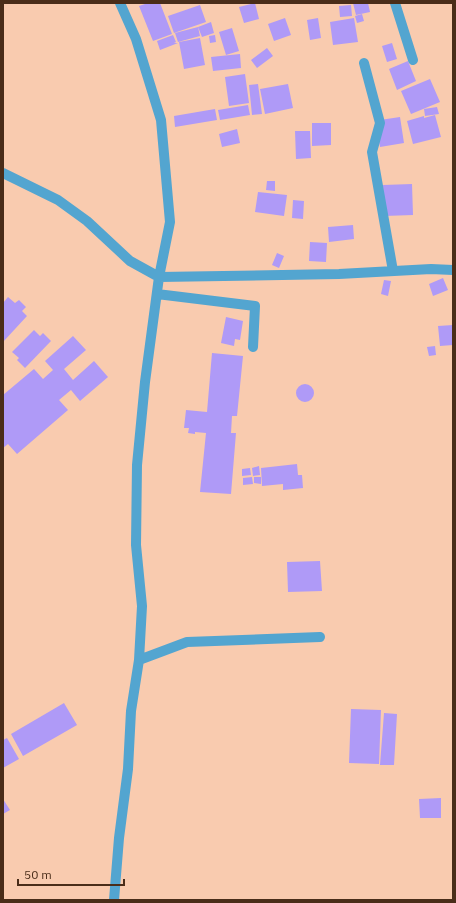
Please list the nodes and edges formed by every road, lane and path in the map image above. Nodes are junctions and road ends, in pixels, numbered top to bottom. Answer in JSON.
{"nodes":[{"id":1,"x":120,"y":3,"type":"edge"},
{"id":2,"x":396,"y":3,"type":"edge"},
{"id":3,"x":413,"y":60,"type":"dead end"},
{"id":4,"x":364,"y":63,"type":"dead end"},
{"id":5,"x":3,"y":173,"type":"edge"},
{"id":6,"x":453,"y":270,"type":"edge"},
{"id":7,"x":393,"y":271,"type":"junction"},
{"id":8,"x":159,"y":277,"type":"junction"},
{"id":9,"x":157,"y":294,"type":"junction"},
{"id":10,"x":253,"y":347,"type":"dead end"},
{"id":11,"x":320,"y":637,"type":"dead end"},
{"id":12,"x":139,"y":660,"type":"junction"},
{"id":13,"x":114,"y":900,"type":"edge"}],
"edges":[{"from":1,"to":8,"type":"street"},
{"from":2,"to":3,"type":"street"},
{"from":4,"to":7,"type":"street"},
{"from":5,"to":8,"type":"street"},
{"from":6,"to":7,"type":"street"},
{"from":7,"to":8,"type":"street"},
{"from":8,"to":9,"type":"street"},
{"from":9,"to":10,"type":"street"},
{"from":9,"to":12,"type":"street"},
{"from":11,"to":12,"type":"street"},
{"from":12,"to":13,"type":"street"}]}
